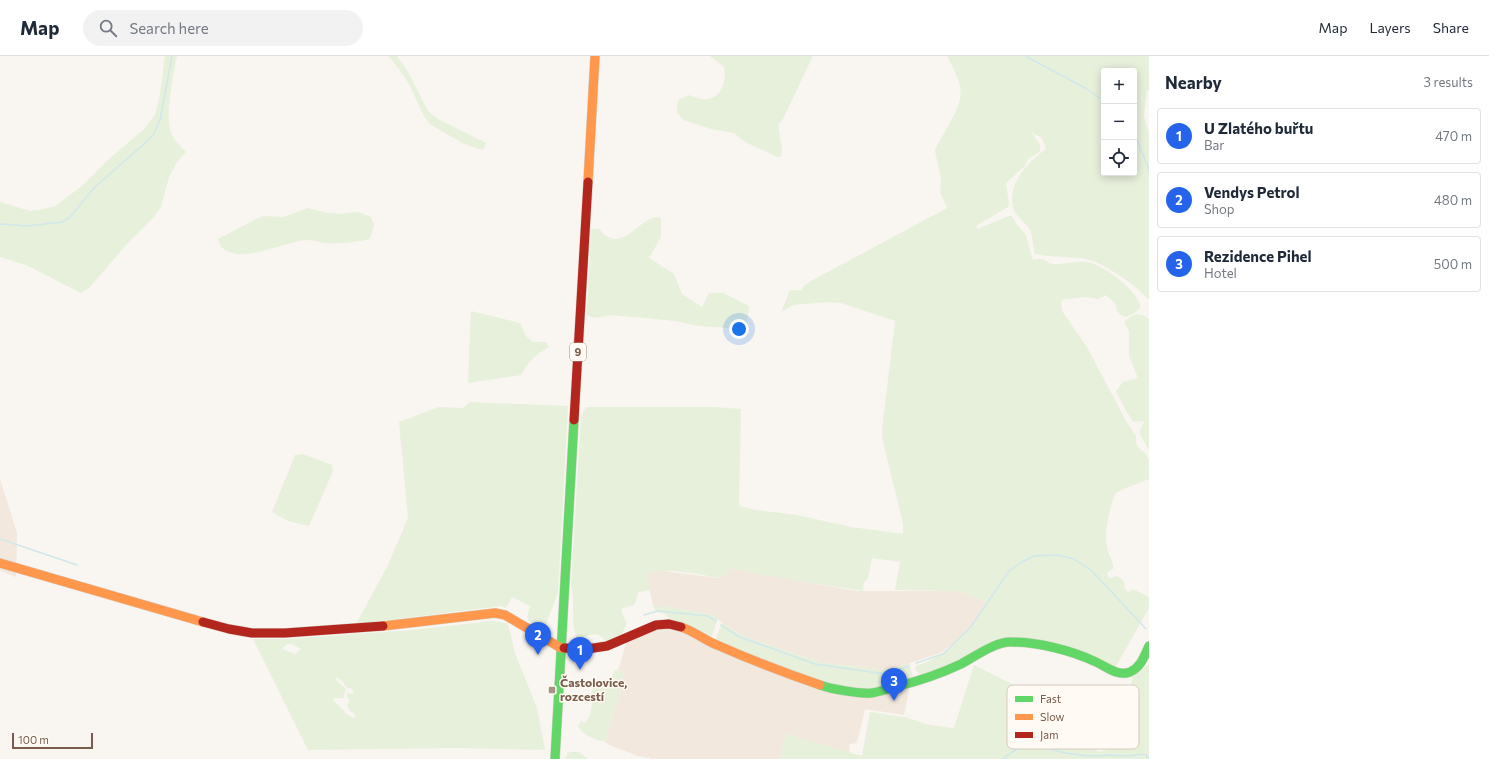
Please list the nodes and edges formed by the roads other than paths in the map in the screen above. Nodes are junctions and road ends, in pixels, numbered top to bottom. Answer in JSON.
{"nodes":[{"id":1,"x":595,"y":56,"type":"edge"},
{"id":2,"x":0,"y":563,"type":"edge"},
{"id":3,"x":1149,"y":646,"type":"edge"},
{"id":4,"x":561,"y":648,"type":"junction"},
{"id":5,"x":555,"y":759,"type":"edge"}],
"edges":[{"from":1,"to":4,"type":"street","number":"9"},
{"from":2,"to":4,"type":"street"},
{"from":3,"to":4,"type":"street"},
{"from":4,"to":5,"type":"street","number":"9"}]}
